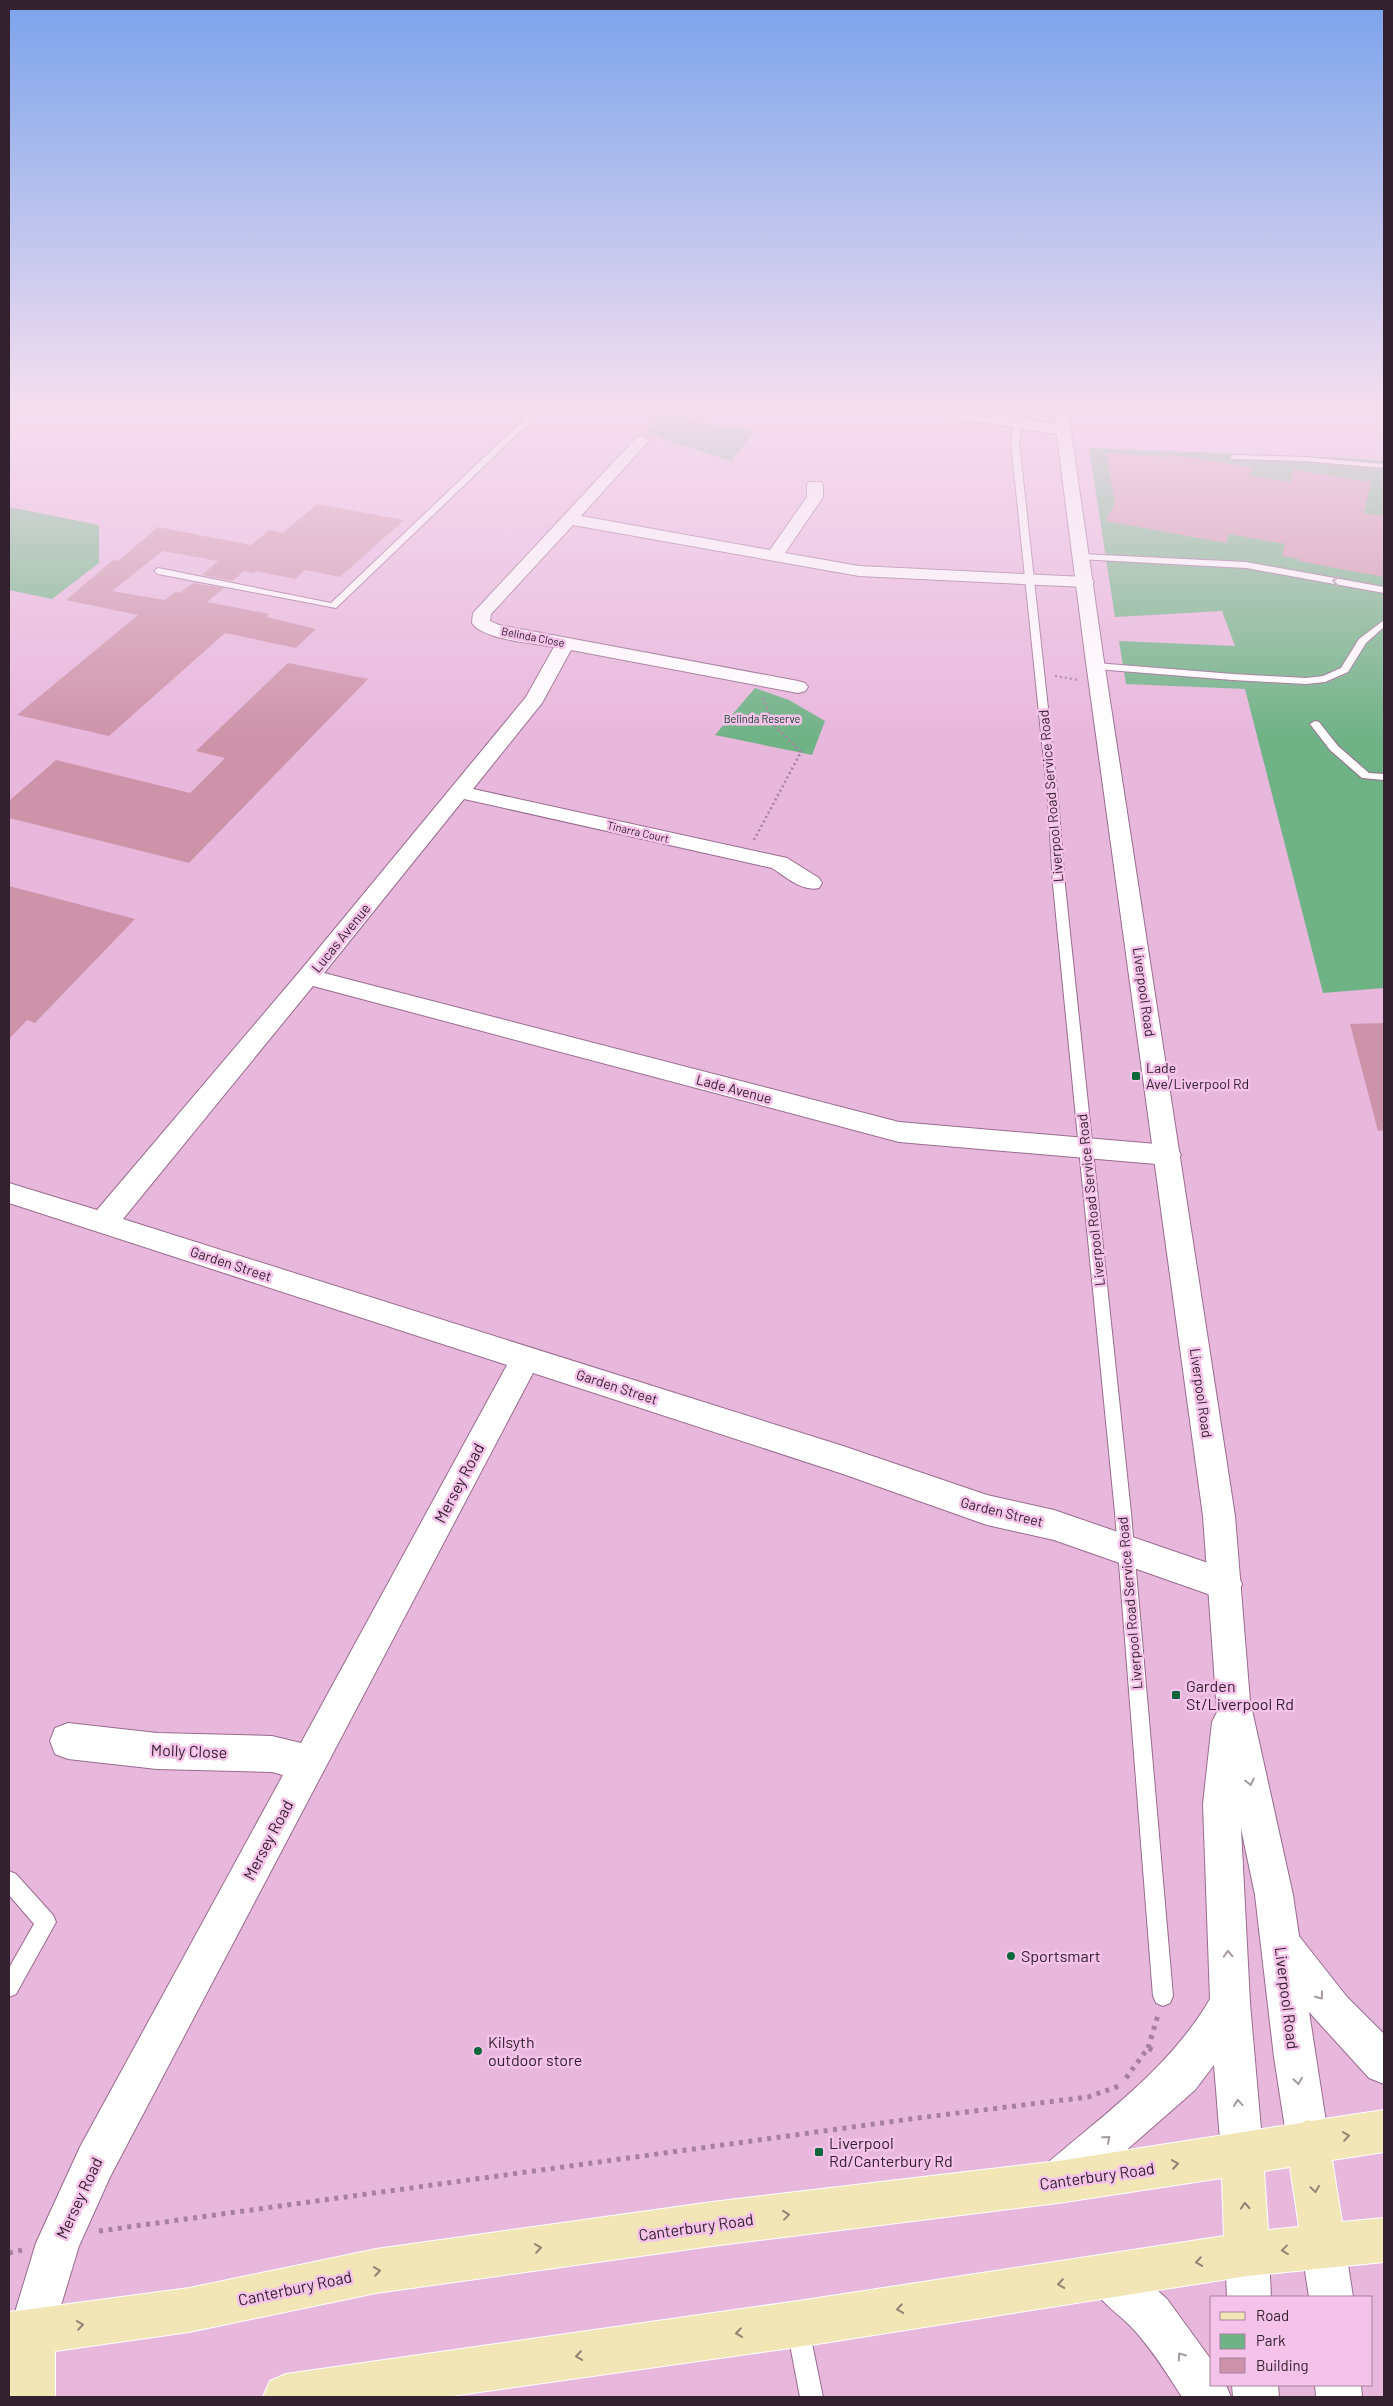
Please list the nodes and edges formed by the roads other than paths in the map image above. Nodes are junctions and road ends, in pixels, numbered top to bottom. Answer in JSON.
{"nodes":[{"id":1,"x":427,"y":516,"type":"edge"},
{"id":2,"x":572,"y":516,"type":"edge"},
{"id":3,"x":802,"y":516,"type":"edge"},
{"id":4,"x":1023,"y":516,"type":"edge"},
{"id":5,"x":1075,"y":516,"type":"edge"},
{"id":6,"x":569,"y":519,"type":"junction"},
{"id":7,"x":774,"y":556,"type":"junction"},
{"id":8,"x":1081,"y":557,"type":"junction"},
{"id":9,"x":158,"y":572,"type":"dead end"},
{"id":10,"x":1029,"y":579,"type":"junction"},
{"id":11,"x":1085,"y":582,"type":"junction"},
{"id":12,"x":1384,"y":590,"type":"edge"},
{"id":13,"x":1384,"y":623,"type":"edge"},
{"id":14,"x":565,"y":643,"type":"junction"},
{"id":15,"x":1096,"y":666,"type":"junction"},
{"id":16,"x":798,"y":687,"type":"dead end"},
{"id":17,"x":1315,"y":724,"type":"dead end"},
{"id":18,"x":1382,"y":777,"type":"dead end"},
{"id":19,"x":460,"y":792,"type":"junction"},
{"id":20,"x":811,"y":883,"type":"dead end"},
{"id":21,"x":308,"y":977,"type":"junction"},
{"id":22,"x":1086,"y":1147,"type":"junction"},
{"id":23,"x":1168,"y":1155,"type":"junction"},
{"id":24,"x":9,"y":1193,"type":"edge"},
{"id":25,"x":103,"y":1223,"type":"junction"},
{"id":26,"x":526,"y":1358,"type":"junction"},
{"id":27,"x":1126,"y":1550,"type":"junction"},
{"id":28,"x":1224,"y":1584,"type":"junction"},
{"id":29,"x":1232,"y":1700,"type":"junction"},
{"id":30,"x":68,"y":1741,"type":"dead end"},
{"id":31,"x":309,"y":1763,"type":"junction"},
{"id":32,"x":9,"y":1881,"type":"edge"},
{"id":33,"x":1280,"y":1943,"type":"junction"},
{"id":34,"x":9,"y":1988,"type":"edge"},
{"id":35,"x":1163,"y":1996,"type":"road end"},
{"id":36,"x":1230,"y":2002,"type":"junction"},
{"id":37,"x":1384,"y":2063,"type":"edge"},
{"id":38,"x":1384,"y":2131,"type":"edge"},
{"id":39,"x":1308,"y":2141,"type":"junction"},
{"id":40,"x":1242,"y":2152,"type":"junction"},
{"id":41,"x":1058,"y":2182,"type":"junction"},
{"id":42,"x":1384,"y":2240,"type":"edge"},
{"id":43,"x":1323,"y":2245,"type":"junction"},
{"id":44,"x":1247,"y":2254,"type":"junction"},
{"id":45,"x":1109,"y":2277,"type":"junction"},
{"id":46,"x":1249,"y":2296,"type":"edge"},
{"id":47,"x":1331,"y":2296,"type":"edge"},
{"id":48,"x":798,"y":2324,"type":"junction"},
{"id":49,"x":20,"y":2333,"type":"edge"},
{"id":50,"x":32,"y":2397,"type":"edge"},
{"id":51,"x":286,"y":2397,"type":"edge"},
{"id":52,"x":812,"y":2397,"type":"edge"},
{"id":53,"x":1208,"y":2397,"type":"edge"}],
"edges":[{"from":1,"to":9,"type":"lane"},
{"from":2,"to":6,"type":"street","name":"Belinda Close"},
{"from":3,"to":7,"type":"street"},
{"from":4,"to":10,"type":"lane","name":"Liverpool Road Service Road"},
{"from":5,"to":8,"type":"street","name":"Liverpool Road"},
{"from":6,"to":7,"type":"street"},
{"from":6,"to":14,"type":"street","name":"Belinda Close"},
{"from":7,"to":10,"type":"street"},
{"from":8,"to":11,"type":"street","name":"Liverpool Road"},
{"from":12,"to":8,"type":"lane","one_way":true},
{"from":10,"to":11,"type":"street"},
{"from":10,"to":22,"type":"lane","name":"Liverpool Road Service Road"},
{"from":11,"to":15,"type":"street","name":"Liverpool Road"},
{"from":13,"to":15,"type":"lane"},
{"from":14,"to":16,"type":"street","name":"Belinda Close"},
{"from":14,"to":19,"type":"street","name":"Lucas Avenue"},
{"from":15,"to":23,"type":"street","name":"Liverpool Road"},
{"from":17,"to":18,"type":"lane"},
{"from":19,"to":20,"type":"street","name":"Tinarra Court"},
{"from":19,"to":21,"type":"street","name":"Lucas Avenue"},
{"from":21,"to":22,"type":"street","name":"Lade Avenue"},
{"from":21,"to":25,"type":"street","name":"Lucas Avenue"},
{"from":22,"to":23,"type":"street","name":"Lade Avenue"},
{"from":22,"to":27,"type":"lane","name":"Liverpool Road Service Road"},
{"from":23,"to":28,"type":"street","name":"Liverpool Road"},
{"from":24,"to":25,"type":"street","name":"Garden Street"},
{"from":25,"to":26,"type":"street","name":"Garden Street"},
{"from":26,"to":27,"type":"street","name":"Garden Street"},
{"from":26,"to":31,"type":"street","name":"Mersey Road"},
{"from":27,"to":28,"type":"street","name":"Garden Street"},
{"from":27,"to":35,"type":"lane","name":"Liverpool Road Service Road"},
{"from":28,"to":29,"type":"street","name":"Liverpool Road"},
{"from":29,"to":33,"type":"street","name":"Liverpool Road","one_way":true},
{"from":36,"to":29,"type":"street","name":"Liverpool Road","one_way":true},
{"from":30,"to":31,"type":"street","name":"Molly Close"},
{"from":31,"to":49,"type":"street","name":"Mersey Road"},
{"from":32,"to":34,"type":"lane"},
{"from":33,"to":37,"type":"street","one_way":true},
{"from":33,"to":39,"type":"street","name":"Liverpool Road","one_way":true},
{"from":40,"to":36,"type":"street","name":"Liverpool Road","one_way":true},
{"from":41,"to":36,"type":"street","one_way":true},
{"from":39,"to":38,"type":"main road","name":"Canterbury Road","one_way":true},
{"from":39,"to":40,"type":"main road","name":"Canterbury Road"},
{"from":39,"to":43,"type":"main road","name":"Liverpool Road","one_way":true},
{"from":41,"to":40,"type":"main road","name":"Canterbury Road","one_way":true},
{"from":44,"to":40,"type":"main road","name":"Liverpool Road","one_way":true},
{"from":49,"to":41,"type":"main road","name":"Canterbury Road","one_way":true},
{"from":42,"to":43,"type":"main road"},
{"from":43,"to":44,"type":"main road","one_way":true},
{"from":43,"to":47,"type":"street","name":"Liverpool Road"},
{"from":44,"to":45,"type":"main road","one_way":true},
{"from":44,"to":46,"type":"street","name":"Liverpool Road"},
{"from":45,"to":48,"type":"main road","one_way":true},
{"from":53,"to":45,"type":"street","one_way":true},
{"from":48,"to":51,"type":"main road","one_way":true},
{"from":48,"to":52,"type":"lane"},
{"from":49,"to":50,"type":"main road"}]}
